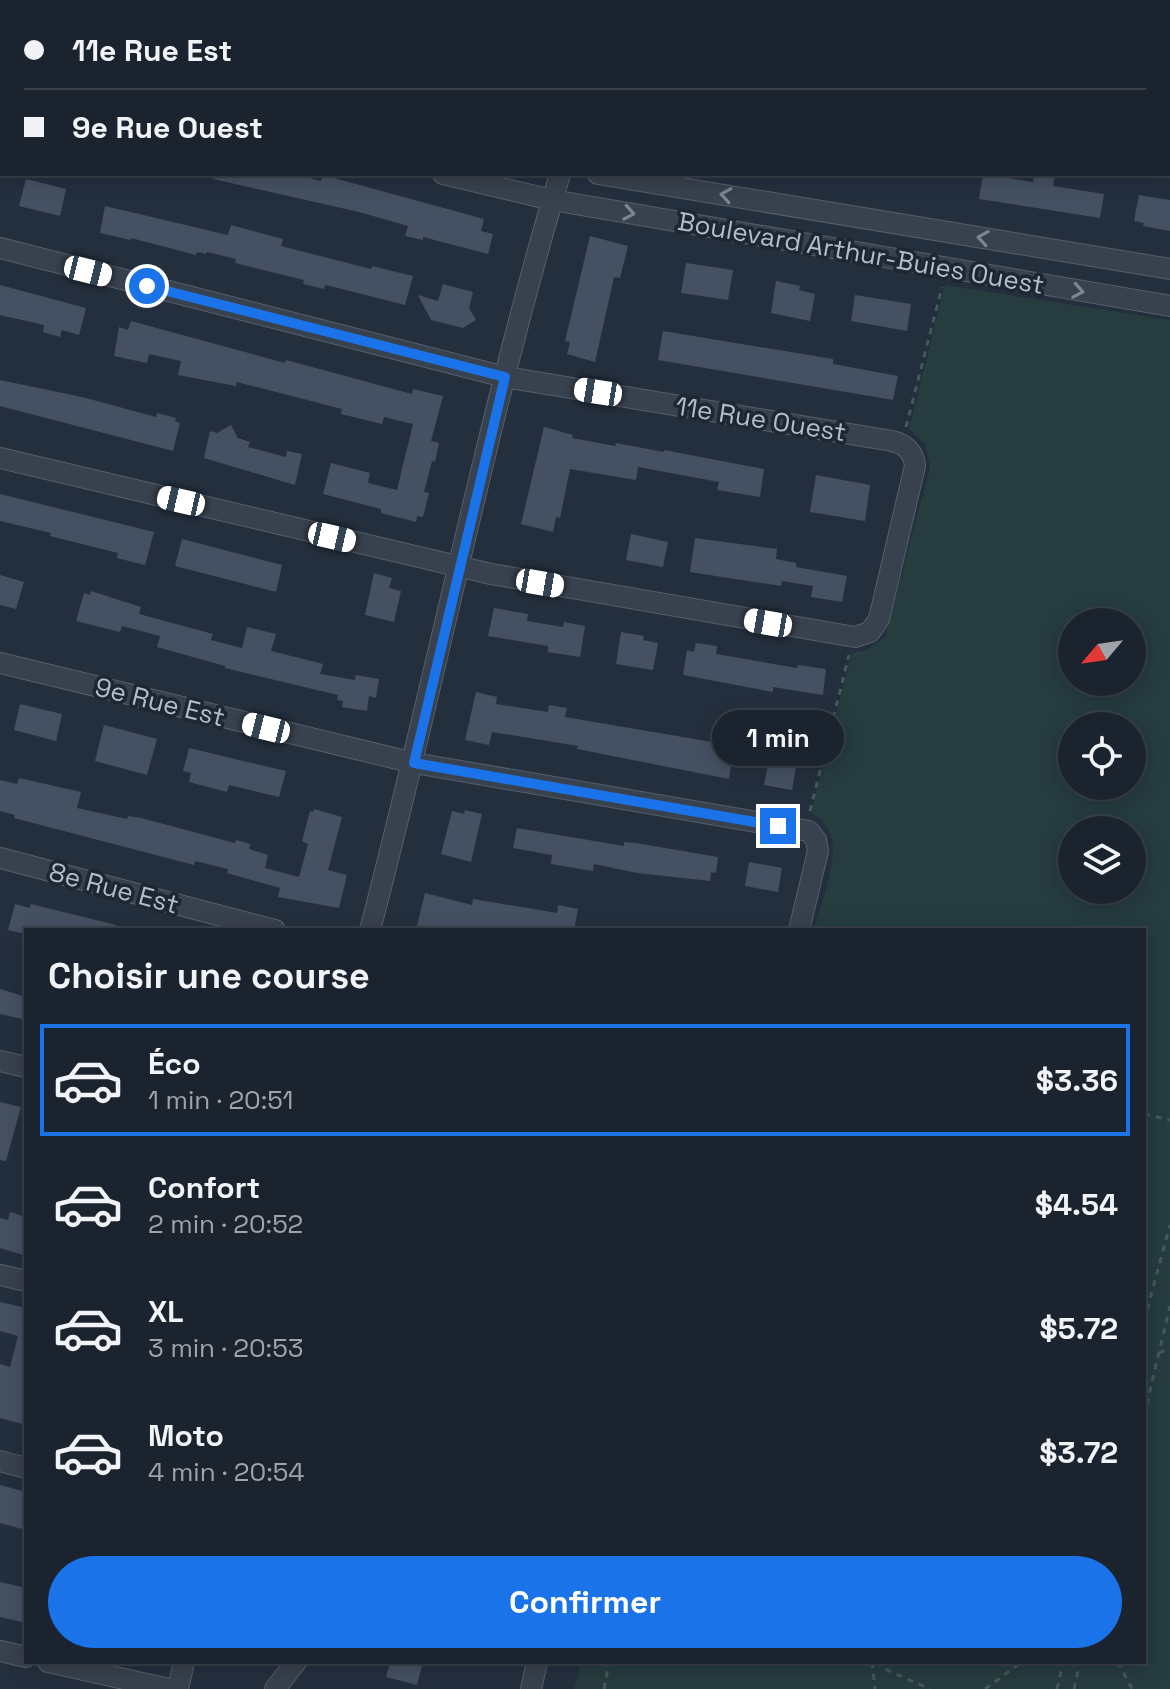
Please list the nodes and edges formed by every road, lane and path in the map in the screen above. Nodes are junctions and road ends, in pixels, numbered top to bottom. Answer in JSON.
{"nodes":[{"id":1,"x":451,"y":176,"type":"edge"},
{"id":2,"x":559,"y":176,"type":"edge"},
{"id":3,"x":610,"y":176,"type":"edge"},
{"id":4,"x":552,"y":200,"type":"junction"},
{"id":5,"x":0,"y":248,"type":"edge"},
{"id":6,"x":947,"y":268,"type":"junction"},
{"id":7,"x":1170,"y":269,"type":"edge"},
{"id":8,"x":1170,"y":306,"type":"edge"},
{"id":9,"x":505,"y":377,"type":"junction"},
{"id":10,"x":902,"y":443,"type":"junction"},
{"id":11,"x":0,"y":458,"type":"edge"},
{"id":12,"x":458,"y":567,"type":"junction"},
{"id":13,"x":855,"y":637,"type":"junction"},
{"id":14,"x":0,"y":663,"type":"edge"},
{"id":15,"x":414,"y":763,"type":"junction"},
{"id":16,"x":809,"y":831,"type":"junction"},
{"id":17,"x":0,"y":858,"type":"edge"},
{"id":18,"x":267,"y":928,"type":"edge"},
{"id":19,"x":371,"y":928,"type":"edge"},
{"id":20,"x":799,"y":928,"type":"edge"},
{"id":21,"x":0,"y":1061,"type":"edge"},
{"id":22,"x":24,"y":1067,"type":"edge"},
{"id":23,"x":1146,"y":1114,"type":"edge"},
{"id":24,"x":1170,"y":1120,"type":"edge"},
{"id":25,"x":1170,"y":1225,"type":"edge"},
{"id":26,"x":0,"y":1275,"type":"edge"},
{"id":27,"x":24,"y":1281,"type":"edge"},
{"id":28,"x":1170,"y":1306,"type":"edge"},
{"id":29,"x":1146,"y":1314,"type":"edge"},
{"id":30,"x":1170,"y":1348,"type":"edge"},
{"id":31,"x":1159,"y":1353,"type":"junction"},
{"id":32,"x":1146,"y":1408,"type":"edge"},
{"id":33,"x":0,"y":1461,"type":"edge"},
{"id":34,"x":24,"y":1467,"type":"edge"},
{"id":35,"x":0,"y":1651,"type":"edge"},
{"id":36,"x":24,"y":1657,"type":"edge"},
{"id":37,"x":57,"y":1664,"type":"edge"},
{"id":38,"x":184,"y":1664,"type":"edge"},
{"id":39,"x":294,"y":1664,"type":"edge"},
{"id":40,"x":537,"y":1664,"type":"edge"},
{"id":41,"x":609,"y":1664,"type":"edge"},
{"id":42,"x":874,"y":1664,"type":"edge"},
{"id":43,"x":877,"y":1664,"type":"edge"},
{"id":44,"x":1019,"y":1664,"type":"edge"},
{"id":45,"x":1063,"y":1664,"type":"edge"},
{"id":46,"x":1080,"y":1664,"type":"edge"},
{"id":47,"x":1119,"y":1664,"type":"edge"},
{"id":48,"x":169,"y":1689,"type":"edge"},
{"id":49,"x":178,"y":1689,"type":"edge"},
{"id":50,"x":275,"y":1689,"type":"edge"},
{"id":51,"x":531,"y":1689,"type":"edge"},
{"id":52,"x":604,"y":1689,"type":"edge"},
{"id":53,"x":875,"y":1689,"type":"edge"},
{"id":54,"x":930,"y":1689,"type":"edge"},
{"id":55,"x":985,"y":1689,"type":"edge"},
{"id":56,"x":1057,"y":1689,"type":"edge"},
{"id":57,"x":1074,"y":1689,"type":"edge"},
{"id":58,"x":1132,"y":1689,"type":"edge"}],
"edges":[{"from":1,"to":4,"type":"street","name":"Boulevard Arthur-Buies Ouest"},
{"from":2,"to":4,"type":"street"},
{"from":7,"to":3,"type":"street","name":"Boulevard Arthur-Buies Ouest","one_way":true},
{"from":4,"to":6,"type":"street","name":"Boulevard Arthur-Buies Ouest","one_way":true},
{"from":4,"to":9,"type":"street"},
{"from":5,"to":9,"type":"street","name":"11e Rue Ouest"},
{"from":6,"to":8,"type":"street","name":"Boulevard Arthur-Buies Ouest","one_way":true},
{"from":6,"to":10,"type":"path"},
{"from":9,"to":10,"type":"street","name":"11e Rue Ouest"},
{"from":9,"to":12,"type":"street"},
{"from":10,"to":13,"type":"street"},
{"from":11,"to":12,"type":"street"},
{"from":12,"to":13,"type":"street"},
{"from":12,"to":15,"type":"street"},
{"from":13,"to":16,"type":"path"},
{"from":14,"to":15,"type":"street","name":"9e Rue Est"},
{"from":15,"to":16,"type":"street","name":"9e Rue Est"},
{"from":15,"to":19,"type":"street"},
{"from":16,"to":20,"type":"street"},
{"from":17,"to":18,"type":"street","name":"8e Rue Est"},
{"from":21,"to":22,"type":"street"},
{"from":23,"to":24,"type":"path"},
{"from":25,"to":29,"type":"path"},
{"from":26,"to":27,"type":"street"},
{"from":28,"to":31,"type":"path"},
{"from":30,"to":31,"type":"path"},
{"from":31,"to":32,"type":"path"},
{"from":33,"to":34,"type":"street"},
{"from":35,"to":36,"type":"street"},
{"from":37,"to":48,"type":"street"},
{"from":38,"to":49,"type":"street"},
{"from":39,"to":50,"type":"street"},
{"from":40,"to":51,"type":"street"},
{"from":41,"to":52,"type":"path"},
{"from":42,"to":53,"type":"path"},
{"from":43,"to":54,"type":"path"},
{"from":44,"to":55,"type":"path"},
{"from":45,"to":56,"type":"path"},
{"from":46,"to":57,"type":"path"},
{"from":47,"to":58,"type":"path"}]}
